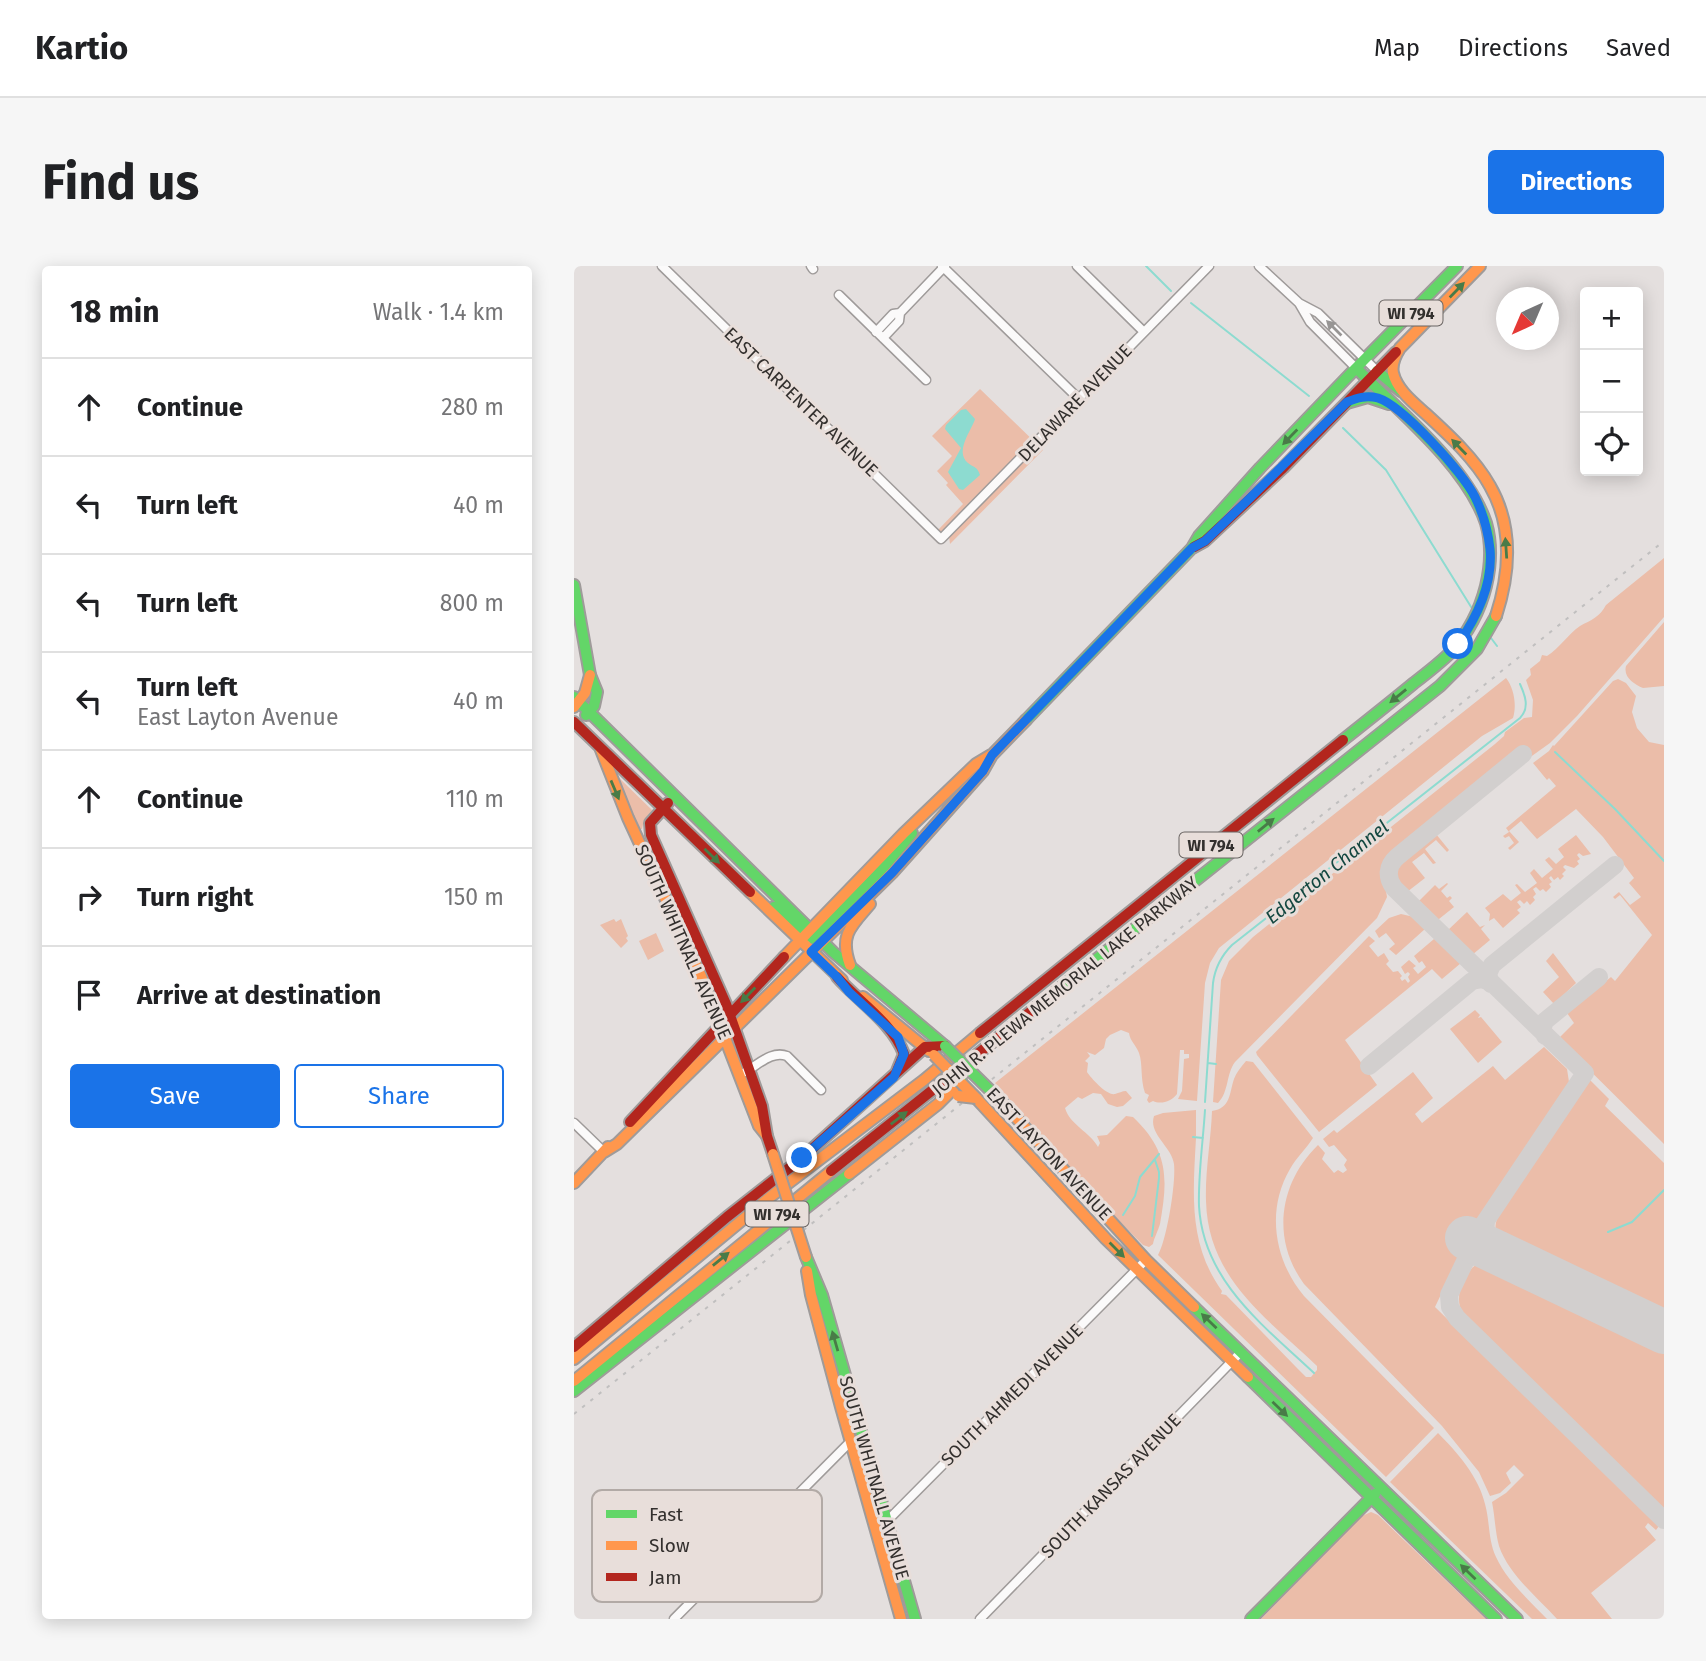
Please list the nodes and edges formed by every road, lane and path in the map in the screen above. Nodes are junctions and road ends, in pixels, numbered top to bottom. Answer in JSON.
{"nodes":[{"id":1,"x":662,"y":266,"type":"edge"},
{"id":2,"x":1077,"y":266,"type":"edge"},
{"id":3,"x":1209,"y":266,"type":"edge"},
{"id":4,"x":1259,"y":266,"type":"edge"},
{"id":5,"x":1457,"y":266,"type":"edge"},
{"id":6,"x":1480,"y":266,"type":"edge"},
{"id":7,"x":943,"y":267,"type":"edge"},
{"id":8,"x":839,"y":295,"type":"dead end"},
{"id":9,"x":1299,"y":303,"type":"junction"},
{"id":10,"x":1144,"y":332,"type":"junction"},
{"id":11,"x":880,"y":335,"type":"junction"},
{"id":12,"x":1400,"y":348,"type":"junction"},
{"id":13,"x":1365,"y":359,"type":"junction"},
{"id":14,"x":1356,"y":368,"type":"junction"},
{"id":15,"x":1377,"y":371,"type":"junction"},
{"id":16,"x":926,"y":380,"type":"dead end"},
{"id":17,"x":1368,"y":380,"type":"junction"},
{"id":18,"x":1404,"y":394,"type":"junction"},
{"id":19,"x":1079,"y":400,"type":"junction"},
{"id":20,"x":1347,"y":402,"type":"junction"},
{"id":21,"x":1397,"y":409,"type":"junction"},
{"id":22,"x":1268,"y":460,"type":"junction"},
{"id":23,"x":1279,"y":471,"type":"junction"},
{"id":24,"x":941,"y":539,"type":"joint"},
{"id":25,"x":1192,"y":548,"type":"junction"},
{"id":26,"x":574,"y":585,"type":"edge"},
{"id":27,"x":590,"y":675,"type":"junction"},
{"id":28,"x":576,"y":702,"type":"edge"},
{"id":29,"x":590,"y":712,"type":"junction"},
{"id":30,"x":575,"y":722,"type":"edge"},
{"id":31,"x":600,"y":747,"type":"junction"},
{"id":32,"x":992,"y":755,"type":"junction"},
{"id":33,"x":676,"y":797,"type":"junction"},
{"id":34,"x":663,"y":808,"type":"junction"},
{"id":35,"x":892,"y":873,"type":"junction"},
{"id":36,"x":810,"y":941,"type":"junction"},
{"id":37,"x":853,"y":971,"type":"junction"},
{"id":38,"x":837,"y":977,"type":"junction"},
{"id":39,"x":730,"y":1014,"type":"junction"},
{"id":40,"x":721,"y":1024,"type":"junction"},
{"id":41,"x":734,"y":1026,"type":"junction"},
{"id":42,"x":725,"y":1035,"type":"junction"},
{"id":43,"x":942,"y":1044,"type":"junction"},
{"id":44,"x":929,"y":1051,"type":"junction"},
{"id":45,"x":960,"y":1060,"type":"junction"},
{"id":46,"x":745,"y":1073,"type":"junction"},
{"id":47,"x":894,"y":1077,"type":"junction"},
{"id":48,"x":958,"y":1089,"type":"junction"},
{"id":49,"x":821,"y":1090,"type":"dead end"},
{"id":50,"x":574,"y":1123,"type":"edge"},
{"id":51,"x":604,"y":1152,"type":"junction"},
{"id":52,"x":574,"y":1184,"type":"edge"},
{"id":53,"x":806,"y":1257,"type":"junction"},
{"id":54,"x":1146,"y":1260,"type":"junction"},
{"id":55,"x":1136,"y":1269,"type":"junction"},
{"id":56,"x":574,"y":1347,"type":"edge"},
{"id":57,"x":1241,"y":1352,"type":"junction"},
{"id":58,"x":574,"y":1359,"type":"edge"},
{"id":59,"x":1231,"y":1362,"type":"junction"},
{"id":60,"x":574,"y":1381,"type":"edge"},
{"id":61,"x":574,"y":1391,"type":"edge"},
{"id":62,"x":862,"y":1434,"type":"junction"},
{"id":63,"x":850,"y":1441,"type":"junction"},
{"id":64,"x":1381,"y":1488,"type":"junction"},
{"id":65,"x":802,"y":1490,"type":"edge"},
{"id":66,"x":1371,"y":1498,"type":"junction"},
{"id":67,"x":887,"y":1522,"type":"junction"},
{"id":68,"x":876,"y":1526,"type":"junction"},
{"id":69,"x":906,"y":1590,"type":"junction"},
{"id":70,"x":894,"y":1594,"type":"junction"},
{"id":71,"x":691,"y":1602,"type":"edge"},
{"id":72,"x":674,"y":1619,"type":"edge"},
{"id":73,"x":901,"y":1619,"type":"edge"},
{"id":74,"x":915,"y":1619,"type":"edge"},
{"id":75,"x":981,"y":1619,"type":"edge"},
{"id":76,"x":1251,"y":1619,"type":"edge"},
{"id":77,"x":1496,"y":1619,"type":"edge"},
{"id":78,"x":1517,"y":1619,"type":"edge"}],
"edges":[{"from":1,"to":24,"type":"street","name":"EAST CARPENTER AVENUE"},
{"from":2,"to":10,"type":"street"},
{"from":3,"to":10,"type":"street","name":"DELAWARE AVENUE"},
{"from":4,"to":9,"type":"street"},
{"from":5,"to":13,"type":"main road","number":"WI 794"},
{"from":12,"to":6,"type":"main road","number":"WI 794","one_way":true},
{"from":7,"to":11,"type":"street"},
{"from":7,"to":19,"type":"street"},
{"from":8,"to":11,"type":"street"},
{"from":13,"to":9,"type":"street","one_way":true},
{"from":9,"to":14,"type":"street"},
{"from":10,"to":19,"type":"street","name":"DELAWARE AVENUE"},
{"from":11,"to":16,"type":"street"},
{"from":12,"to":15,"type":"main road"},
{"from":12,"to":18,"type":"main road","name":"JOHN R. PLEWA MEMORIAL LAKE PARKWAY","number":"WI 794"},
{"from":13,"to":14,"type":"main road","number":"WI 794"},
{"from":13,"to":15,"type":"street"},
{"from":14,"to":17,"type":"main road","name":"JOHN R. PLEWA MEMORIAL LAKE PARKWAY","number":"WI 794"},
{"from":14,"to":22,"type":"main road","one_way":true},
{"from":15,"to":17,"type":"main road"},
{"from":15,"to":18,"type":"main road"},
{"from":17,"to":20,"type":"main road"},
{"from":17,"to":21,"type":"main road","name":"JOHN R. PLEWA MEMORIAL LAKE PARKWAY","number":"WI 794"},
{"from":60,"to":18,"type":"main road","name":"JOHN R. PLEWA MEMORIAL LAKE PARKWAY","number":"WI 794","one_way":true},
{"from":19,"to":24,"type":"street","name":"DELAWARE AVENUE"},
{"from":20,"to":21,"type":"main road"},
{"from":20,"to":23,"type":"main road"},
{"from":21,"to":58,"type":"main road","name":"JOHN R. PLEWA MEMORIAL LAKE PARKWAY","number":"WI 794","one_way":true},
{"from":22,"to":23,"type":"main road"},
{"from":22,"to":25,"type":"main road"},
{"from":23,"to":25,"type":"main road"},
{"from":25,"to":32,"type":"main road"},
{"from":26,"to":27,"type":"main road"},
{"from":27,"to":28,"type":"main road"},
{"from":27,"to":29,"type":"main road"},
{"from":28,"to":29,"type":"main road","name":"EAST LAYTON AVENUE"},
{"from":29,"to":30,"type":"main road"},
{"from":29,"to":33,"type":"main road","name":"EAST LAYTON AVENUE"},
{"from":30,"to":31,"type":"main road","name":"EAST LAYTON AVENUE"},
{"from":31,"to":34,"type":"main road","name":"EAST LAYTON AVENUE"},
{"from":31,"to":40,"type":"main road","name":"SOUTH WHITNALL AVENUE","one_way":true},
{"from":32,"to":35,"type":"main road"},
{"from":32,"to":36,"type":"main road"},
{"from":33,"to":34,"type":"main road","name":"SOUTH WHITNALL AVENUE"},
{"from":33,"to":36,"type":"main road","name":"EAST LAYTON AVENUE"},
{"from":34,"to":36,"type":"main road","name":"EAST LAYTON AVENUE","one_way":true},
{"from":34,"to":39,"type":"main road","name":"SOUTH WHITNALL AVENUE"},
{"from":35,"to":36,"type":"main road"},
{"from":35,"to":37,"type":"main road"},
{"from":36,"to":37,"type":"main road","name":"EAST LAYTON AVENUE"},
{"from":36,"to":38,"type":"main road","name":"EAST LAYTON AVENUE"},
{"from":36,"to":39,"type":"main road","one_way":true},
{"from":36,"to":41,"type":"main road"},
{"from":36,"to":43,"type":"main road"},
{"from":37,"to":43,"type":"main road","name":"EAST LAYTON AVENUE"},
{"from":38,"to":44,"type":"main road","name":"EAST LAYTON AVENUE"},
{"from":38,"to":47,"type":"main road"},
{"from":39,"to":40,"type":"main road"},
{"from":39,"to":41,"type":"main road","name":"SOUTH WHITNALL AVENUE"},
{"from":40,"to":42,"type":"main road","name":"SOUTH WHITNALL AVENUE"},
{"from":40,"to":51,"type":"main road"},
{"from":41,"to":42,"type":"main road"},
{"from":41,"to":46,"type":"main road","name":"SOUTH WHITNALL AVENUE"},
{"from":42,"to":46,"type":"main road","name":"SOUTH WHITNALL AVENUE"},
{"from":42,"to":51,"type":"main road"},
{"from":43,"to":44,"type":"main road"},
{"from":43,"to":45,"type":"main road","name":"EAST LAYTON AVENUE","bridge":true},
{"from":44,"to":47,"type":"main road"},
{"from":44,"to":48,"type":"main road","name":"EAST LAYTON AVENUE","bridge":true},
{"from":45,"to":48,"type":"main road","bridge":true},
{"from":45,"to":54,"type":"main road","name":"EAST LAYTON AVENUE","bridge":true},
{"from":46,"to":49,"type":"street"},
{"from":46,"to":53,"type":"main road","name":"SOUTH WHITNALL AVENUE","bridge":true},
{"from":47,"to":56,"type":"main road"},
{"from":48,"to":55,"type":"main road","name":"EAST LAYTON AVENUE","one_way":true,"bridge":true},
{"from":48,"to":61,"type":"main road"},
{"from":50,"to":51,"type":"street"},
{"from":51,"to":52,"type":"main road"},
{"from":62,"to":53,"type":"main road","name":"SOUTH WHITNALL AVENUE","one_way":true},
{"from":53,"to":63,"type":"main road","name":"SOUTH WHITNALL AVENUE"},
{"from":54,"to":55,"type":"street","name":"SOUTH AHMEDI AVENUE"},
{"from":57,"to":54,"type":"main road","name":"EAST LAYTON AVENUE","one_way":true},
{"from":55,"to":59,"type":"main road","name":"EAST LAYTON AVENUE"},
{"from":55,"to":67,"type":"street","name":"SOUTH AHMEDI AVENUE"},
{"from":57,"to":59,"type":"street","name":"SOUTH KANSAS AVENUE"},
{"from":57,"to":64,"type":"main road","name":"EAST LAYTON AVENUE"},
{"from":59,"to":66,"type":"main road","name":"EAST LAYTON AVENUE","one_way":true},
{"from":59,"to":75,"type":"street","name":"SOUTH KANSAS AVENUE"},
{"from":62,"to":63,"type":"street"},
{"from":62,"to":67,"type":"main road","name":"SOUTH WHITNALL AVENUE"},
{"from":63,"to":65,"type":"street"},
{"from":63,"to":68,"type":"main road","name":"SOUTH WHITNALL AVENUE"},
{"from":64,"to":66,"type":"main road"},
{"from":78,"to":64,"type":"main road","name":"EAST LAYTON AVENUE","one_way":true},
{"from":66,"to":76,"type":"main road"},
{"from":66,"to":77,"type":"main road","name":"EAST LAYTON AVENUE"},
{"from":67,"to":68,"type":"street","name":"SOUTH AHMEDI AVENUE"},
{"from":67,"to":69,"type":"main road","name":"SOUTH WHITNALL AVENUE"},
{"from":68,"to":70,"type":"main road","name":"SOUTH WHITNALL AVENUE"},
{"from":69,"to":70,"type":"main road"},
{"from":69,"to":74,"type":"main road","name":"SOUTH WHITNALL AVENUE"},
{"from":70,"to":73,"type":"main road","name":"SOUTH WHITNALL AVENUE"},
{"from":71,"to":72,"type":"street"}]}
